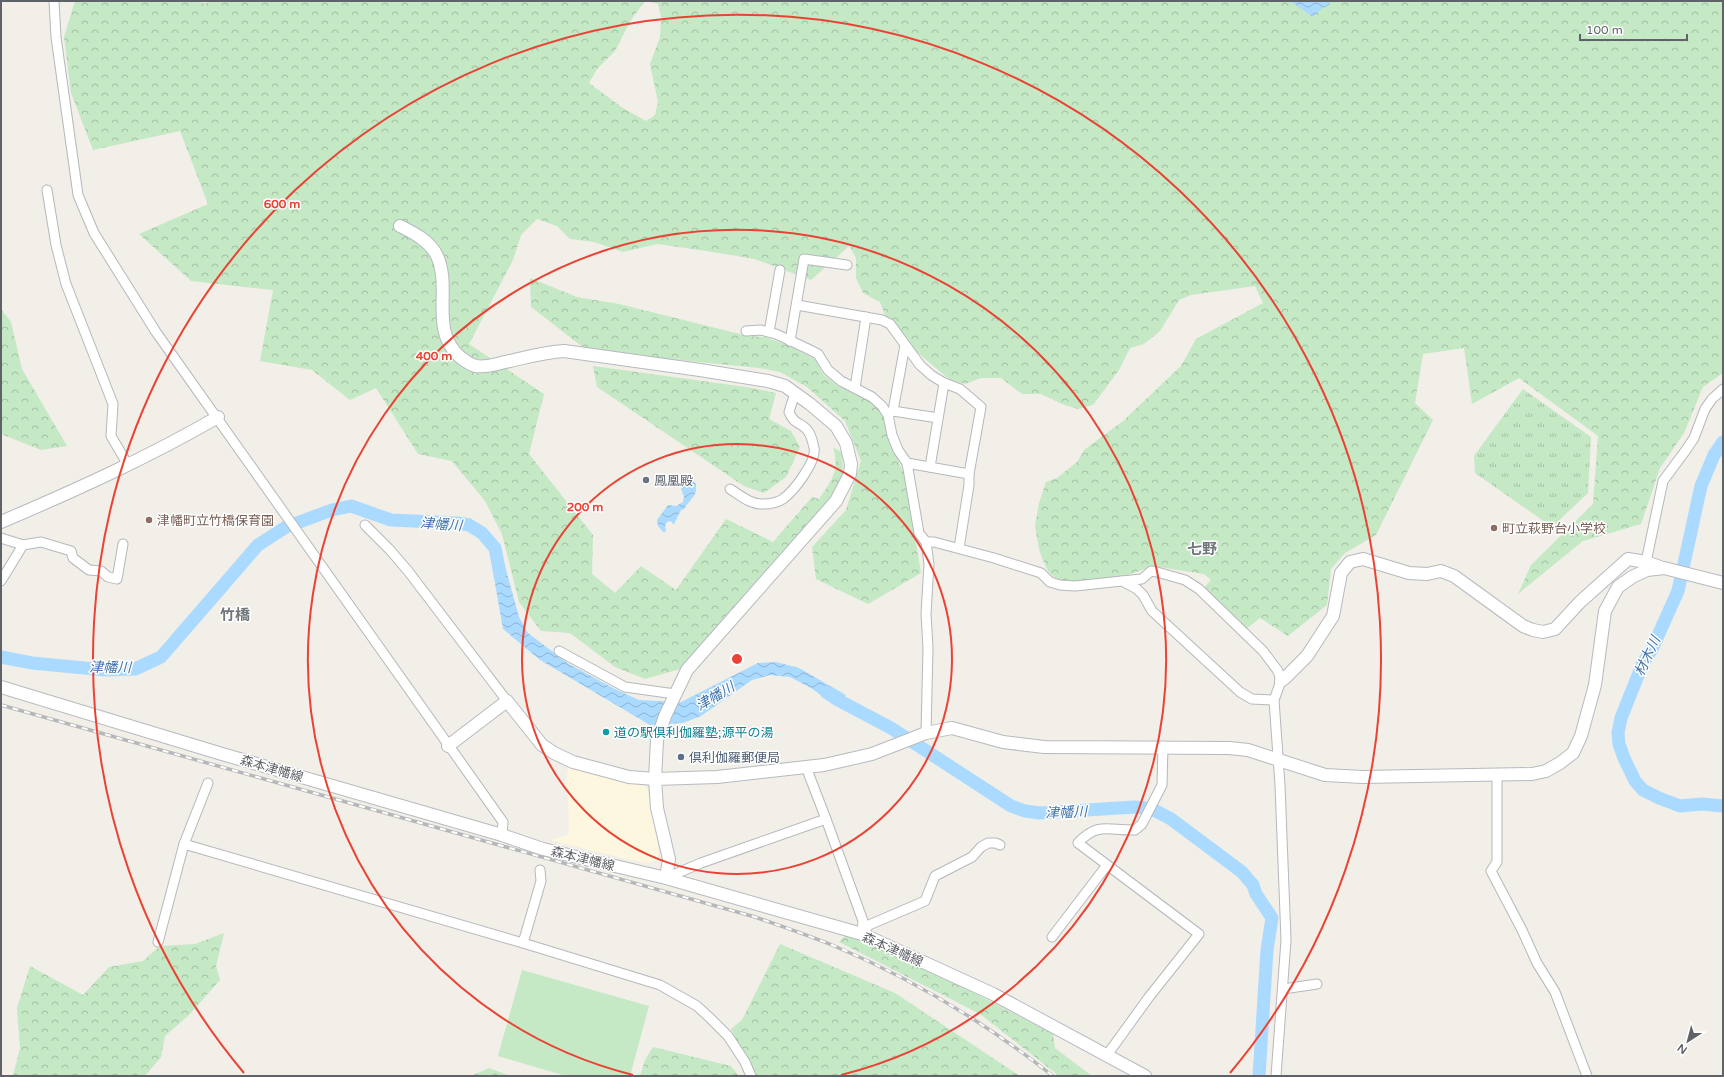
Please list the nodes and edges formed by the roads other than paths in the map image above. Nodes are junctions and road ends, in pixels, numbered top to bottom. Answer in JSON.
{"nodes":[{"id":1,"x":54,"y":1,"type":"edge"},
{"id":2,"x":47,"y":190,"type":"dead end"},
{"id":3,"x":400,"y":226,"type":"dead end"},
{"id":4,"x":847,"y":265,"type":"dead end"},
{"id":5,"x":780,"y":270,"type":"dead end"},
{"id":6,"x":797,"y":305,"type":"junction"},
{"id":7,"x":866,"y":317,"type":"junction"},
{"id":8,"x":746,"y":331,"type":"dead end"},
{"id":9,"x":769,"y":332,"type":"junction"},
{"id":10,"x":790,"y":340,"type":"junction"},
{"id":11,"x":905,"y":345,"type":"junction"},
{"id":12,"x":944,"y":383,"type":"junction"},
{"id":13,"x":854,"y":388,"type":"junction"},
{"id":14,"x":1723,"y":389,"type":"edge"},
{"id":15,"x":795,"y":393,"type":"junction"},
{"id":16,"x":891,"y":413,"type":"junction"},
{"id":17,"x":218,"y":417,"type":"junction"},
{"id":18,"x":938,"y":418,"type":"junction"},
{"id":19,"x":907,"y":463,"type":"junction"},
{"id":20,"x":128,"y":465,"type":"junction"},
{"id":21,"x":930,"y":467,"type":"junction"},
{"id":22,"x":969,"y":474,"type":"junction"},
{"id":23,"x":730,"y":489,"type":"dead end"},
{"id":24,"x":1,"y":522,"type":"edge"},
{"id":25,"x":365,"y":525,"type":"dead end"},
{"id":26,"x":1,"y":538,"type":"edge"},
{"id":27,"x":926,"y":542,"type":"junction"},
{"id":28,"x":124,"y":544,"type":"dead end"},
{"id":29,"x":23,"y":545,"type":"junction"},
{"id":30,"x":959,"y":548,"type":"junction"},
{"id":31,"x":1646,"y":562,"type":"junction"},
{"id":32,"x":1670,"y":569,"type":"junction"},
{"id":33,"x":1,"y":581,"type":"edge"},
{"id":34,"x":1122,"y":581,"type":"junction"},
{"id":35,"x":1723,"y":583,"type":"edge"},
{"id":36,"x":559,"y":651,"type":"dead end"},
{"id":37,"x":1281,"y":681,"type":"junction"},
{"id":38,"x":1,"y":687,"type":"edge"},
{"id":39,"x":675,"y":694,"type":"junction"},
{"id":40,"x":1274,"y":700,"type":"junction"},
{"id":41,"x":508,"y":701,"type":"junction"},
{"id":42,"x":926,"y":733,"type":"junction"},
{"id":43,"x":448,"y":746,"type":"junction"},
{"id":44,"x":1163,"y":746,"type":"junction"},
{"id":45,"x":1278,"y":760,"type":"junction"},
{"id":46,"x":806,"y":767,"type":"junction"},
{"id":47,"x":1497,"y":775,"type":"junction"},
{"id":48,"x":655,"y":779,"type":"junction"},
{"id":49,"x":208,"y":783,"type":"dead end"},
{"id":50,"x":826,"y":819,"type":"junction"},
{"id":51,"x":502,"y":835,"type":"junction"},
{"id":52,"x":184,"y":844,"type":"junction"},
{"id":53,"x":1000,"y":845,"type":"dead end"},
{"id":54,"x":1107,"y":865,"type":"junction"},
{"id":55,"x":540,"y":870,"type":"dead end"},
{"id":56,"x":666,"y":878,"type":"junction"},
{"id":57,"x":862,"y":934,"type":"junction"},
{"id":58,"x":1052,"y":937,"type":"dead end"},
{"id":59,"x":158,"y":942,"type":"dead end"},
{"id":60,"x":523,"y":943,"type":"junction"},
{"id":61,"x":1317,"y":984,"type":"dead end"},
{"id":62,"x":1283,"y":989,"type":"junction"},
{"id":63,"x":1107,"y":1056,"type":"junction"},
{"id":64,"x":751,"y":1076,"type":"edge"},
{"id":65,"x":1145,"y":1076,"type":"edge"},
{"id":66,"x":1276,"y":1076,"type":"edge"},
{"id":67,"x":1586,"y":1076,"type":"edge"}],
"edges":[{"from":1,"to":17,"type":"street"},
{"from":2,"to":20,"type":"street"},
{"from":3,"to":15,"type":"street"},
{"from":4,"to":6,"type":"street"},
{"from":5,"to":9,"type":"street"},
{"from":6,"to":7,"type":"street"},
{"from":6,"to":10,"type":"street"},
{"from":7,"to":11,"type":"street"},
{"from":7,"to":13,"type":"street"},
{"from":8,"to":9,"type":"street"},
{"from":9,"to":10,"type":"street"},
{"from":10,"to":13,"type":"street"},
{"from":11,"to":12,"type":"street"},
{"from":11,"to":16,"type":"street"},
{"from":12,"to":18,"type":"street"},
{"from":12,"to":22,"type":"street"},
{"from":13,"to":16,"type":"street"},
{"from":14,"to":31,"type":"street"},
{"from":15,"to":23,"type":"street"},
{"from":15,"to":39,"type":"street"},
{"from":16,"to":18,"type":"street"},
{"from":16,"to":19,"type":"street"},
{"from":17,"to":20,"type":"street"},
{"from":17,"to":43,"type":"street"},
{"from":18,"to":21,"type":"street"},
{"from":19,"to":21,"type":"street"},
{"from":19,"to":27,"type":"street"},
{"from":20,"to":24,"type":"street"},
{"from":21,"to":22,"type":"street"},
{"from":22,"to":30,"type":"street"},
{"from":25,"to":41,"type":"street"},
{"from":26,"to":29,"type":"street"},
{"from":27,"to":30,"type":"street"},
{"from":27,"to":42,"type":"street"},
{"from":28,"to":29,"type":"street"},
{"from":29,"to":33,"type":"street"},
{"from":30,"to":34,"type":"street"},
{"from":31,"to":32,"type":"street"},
{"from":31,"to":37,"type":"street"},
{"from":32,"to":35,"type":"street"},
{"from":32,"to":47,"type":"street"},
{"from":34,"to":37,"type":"street"},
{"from":34,"to":40,"type":"street"},
{"from":36,"to":39,"type":"street"},
{"from":37,"to":40,"type":"street"},
{"from":38,"to":51,"type":"street","name":"森本津幡線"},
{"from":39,"to":48,"type":"street"},
{"from":40,"to":45,"type":"street"},
{"from":41,"to":43,"type":"street"},
{"from":41,"to":48,"type":"street"},
{"from":42,"to":44,"type":"street"},
{"from":42,"to":46,"type":"street"},
{"from":43,"to":51,"type":"street"},
{"from":44,"to":45,"type":"street"},
{"from":44,"to":54,"type":"street"},
{"from":45,"to":47,"type":"street"},
{"from":45,"to":62,"type":"street"},
{"from":46,"to":48,"type":"street"},
{"from":46,"to":50,"type":"street"},
{"from":47,"to":67,"type":"street"},
{"from":48,"to":56,"type":"street"},
{"from":49,"to":52,"type":"street"},
{"from":50,"to":56,"type":"street"},
{"from":50,"to":57,"type":"street"},
{"from":51,"to":56,"type":"street","name":"森本津幡線"},
{"from":52,"to":59,"type":"street"},
{"from":52,"to":60,"type":"street"},
{"from":53,"to":57,"type":"street"},
{"from":54,"to":58,"type":"street"},
{"from":54,"to":63,"type":"street"},
{"from":55,"to":60,"type":"street"},
{"from":56,"to":57,"type":"street","name":"森本津幡線"},
{"from":57,"to":63,"type":"street","name":"森本津幡線"},
{"from":60,"to":64,"type":"street"},
{"from":61,"to":62,"type":"street"},
{"from":62,"to":66,"type":"street"},
{"from":63,"to":65,"type":"street","name":"森本津幡線"}]}
